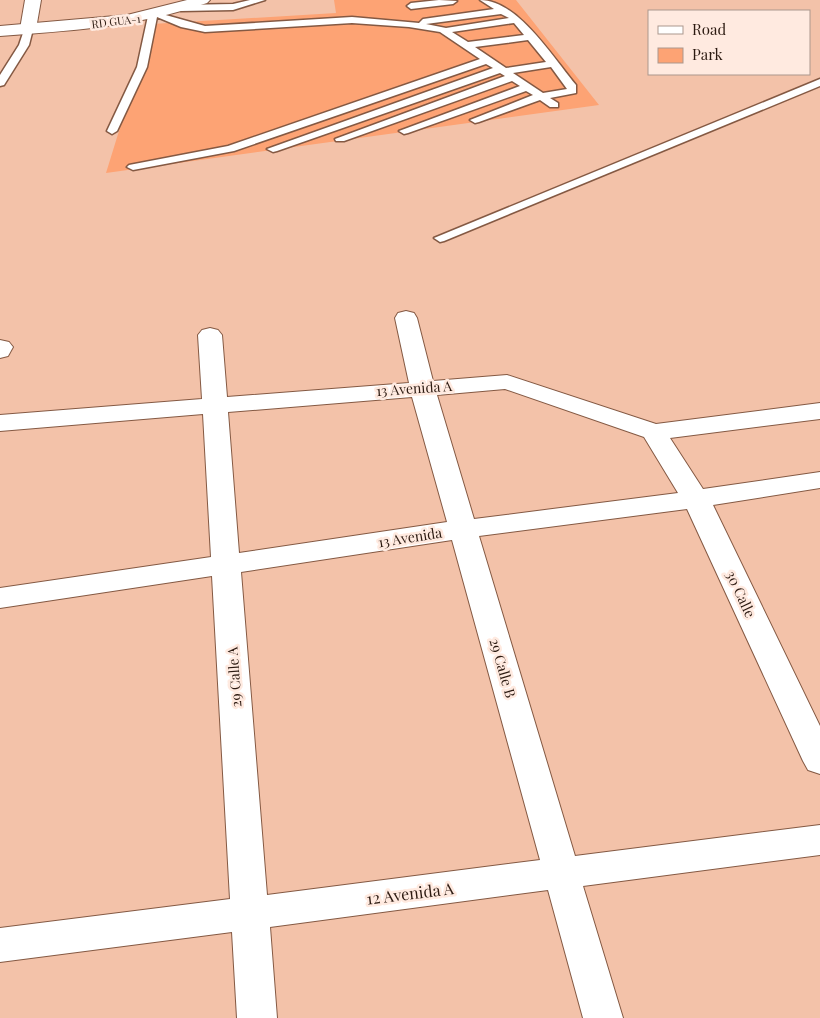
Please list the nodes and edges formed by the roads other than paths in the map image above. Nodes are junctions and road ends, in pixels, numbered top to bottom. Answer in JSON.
{"nodes":[{"id":1,"x":33,"y":0,"type":"edge"},
{"id":2,"x":233,"y":0,"type":"edge"},
{"id":3,"x":261,"y":0,"type":"edge"},
{"id":4,"x":484,"y":0,"type":"edge"},
{"id":5,"x":408,"y":3,"type":"edge"},
{"id":6,"x":207,"y":4,"type":"edge"},
{"id":7,"x":456,"y":4,"type":"edge"},
{"id":8,"x":501,"y":10,"type":"junction"},
{"id":9,"x":418,"y":14,"type":"junction"},
{"id":10,"x":155,"y":15,"type":"junction"},
{"id":11,"x":516,"y":20,"type":"junction"},
{"id":12,"x":424,"y":22,"type":"junction"},
{"id":13,"x":409,"y":24,"type":"junction"},
{"id":14,"x":28,"y":29,"type":"junction"},
{"id":15,"x":524,"y":29,"type":"junction"},
{"id":16,"x":444,"y":30,"type":"junction"},
{"id":17,"x":0,"y":31,"type":"edge"},
{"id":18,"x":456,"y":37,"type":"junction"},
{"id":19,"x":532,"y":37,"type":"junction"},
{"id":20,"x":468,"y":45,"type":"junction"},
{"id":21,"x":540,"y":46,"type":"junction"},
{"id":22,"x":484,"y":57,"type":"junction"},
{"id":23,"x":554,"y":64,"type":"junction"},
{"id":24,"x":506,"y":72,"type":"junction"},
{"id":25,"x":820,"y":82,"type":"edge"},
{"id":26,"x":0,"y":84,"type":"edge"},
{"id":27,"x":528,"y":87,"type":"junction"},
{"id":28,"x":444,"y":88,"type":"junction"},
{"id":29,"x":460,"y":96,"type":"junction"},
{"id":30,"x":541,"y":96,"type":"junction"},
{"id":31,"x":518,"y":105,"type":"junction"},
{"id":32,"x":530,"y":111,"type":"junction"},
{"id":33,"x":379,"y":112,"type":"junction"},
{"id":34,"x":514,"y":116,"type":"dead end"},
{"id":35,"x":396,"y":119,"type":"junction"},
{"id":36,"x":316,"y":120,"type":"junction"},
{"id":37,"x":476,"y":120,"type":"dead end"},
{"id":38,"x":331,"y":128,"type":"junction"},
{"id":39,"x":112,"y":131,"type":"dead end"},
{"id":40,"x":404,"y":131,"type":"dead end"},
{"id":41,"x":340,"y":140,"type":"dead end"},
{"id":42,"x":272,"y":149,"type":"dead end"},
{"id":43,"x":133,"y":167,"type":"dead end"},
{"id":44,"x":440,"y":238,"type":"dead end"},
{"id":45,"x":406,"y":318,"type":"dead end"},
{"id":46,"x":210,"y":336,"type":"dead end"},
{"id":47,"x":1,"y":347,"type":"edge"},
{"id":48,"x":0,"y":351,"type":"edge"},
{"id":49,"x":422,"y":388,"type":"junction"},
{"id":50,"x":215,"y":405,"type":"junction"},
{"id":51,"x":820,"y":411,"type":"edge"},
{"id":52,"x":0,"y":423,"type":"edge"},
{"id":53,"x":654,"y":432,"type":"junction"},
{"id":54,"x":820,"y":480,"type":"edge"},
{"id":55,"x":696,"y":499,"type":"junction"},
{"id":56,"x":463,"y":529,"type":"junction"},
{"id":57,"x":226,"y":565,"type":"junction"},
{"id":58,"x":0,"y":598,"type":"edge"},
{"id":59,"x":820,"y":761,"type":"edge"},
{"id":60,"x":820,"y":840,"type":"edge"},
{"id":61,"x":562,"y":875,"type":"junction"},
{"id":62,"x":250,"y":913,"type":"junction"},
{"id":63,"x":0,"y":945,"type":"edge"},
{"id":64,"x":257,"y":1018,"type":"edge"},
{"id":65,"x":603,"y":1018,"type":"edge"}],
"edges":[{"from":1,"to":14,"type":"street"},
{"from":2,"to":6,"type":"lane"},
{"from":3,"to":6,"type":"lane"},
{"from":4,"to":8,"type":"lane"},
{"from":5,"to":7,"type":"lane"},
{"from":5,"to":9,"type":"lane"},
{"from":6,"to":10,"type":"street","name":"RD GUA-1"},
{"from":7,"to":9,"type":"lane"},
{"from":8,"to":11,"type":"lane"},
{"from":8,"to":12,"type":"lane"},
{"from":9,"to":12,"type":"lane"},
{"from":10,"to":13,"type":"lane"},
{"from":10,"to":14,"type":"street","name":"RD GUA-1"},
{"from":10,"to":39,"type":"lane"},
{"from":11,"to":15,"type":"lane"},
{"from":11,"to":16,"type":"lane"},
{"from":12,"to":13,"type":"lane"},
{"from":13,"to":16,"type":"lane"},
{"from":14,"to":17,"type":"street","name":"RD GUA-1"},
{"from":14,"to":26,"type":"lane"},
{"from":15,"to":18,"type":"lane"},
{"from":15,"to":19,"type":"lane"},
{"from":16,"to":18,"type":"lane"},
{"from":18,"to":20,"type":"lane"},
{"from":19,"to":20,"type":"lane"},
{"from":19,"to":21,"type":"lane"},
{"from":20,"to":22,"type":"lane"},
{"from":21,"to":22,"type":"lane"},
{"from":21,"to":23,"type":"lane"},
{"from":22,"to":24,"type":"lane"},
{"from":22,"to":36,"type":"lane"},
{"from":23,"to":24,"type":"lane"},
{"from":23,"to":30,"type":"lane"},
{"from":24,"to":27,"type":"lane"},
{"from":24,"to":28,"type":"lane"},
{"from":24,"to":29,"type":"lane"},
{"from":25,"to":44,"type":"lane"},
{"from":27,"to":30,"type":"lane"},
{"from":27,"to":40,"type":"lane"},
{"from":28,"to":29,"type":"lane"},
{"from":28,"to":33,"type":"lane"},
{"from":29,"to":35,"type":"lane"},
{"from":30,"to":31,"type":"lane"},
{"from":30,"to":32,"type":"lane"},
{"from":31,"to":32,"type":"lane"},
{"from":31,"to":37,"type":"lane"},
{"from":32,"to":34,"type":"lane"},
{"from":33,"to":35,"type":"lane"},
{"from":33,"to":38,"type":"lane"},
{"from":35,"to":41,"type":"lane"},
{"from":36,"to":38,"type":"lane"},
{"from":36,"to":43,"type":"lane"},
{"from":38,"to":42,"type":"lane"},
{"from":45,"to":49,"type":"street","name":"29 Calle B"},
{"from":46,"to":50,"type":"street","name":"29 Calle A"},
{"from":47,"to":48,"type":"street"},
{"from":49,"to":50,"type":"street","name":"13 Avenida A"},
{"from":49,"to":53,"type":"street","name":"13 Avenida A"},
{"from":49,"to":56,"type":"street","name":"29 Calle B"},
{"from":50,"to":52,"type":"street","name":"13 Avenida A"},
{"from":50,"to":57,"type":"street","name":"29 Calle A"},
{"from":51,"to":53,"type":"street","name":"13 Avenida A"},
{"from":53,"to":55,"type":"street","name":"30 Calle"},
{"from":54,"to":55,"type":"street","name":"13 Avenida"},
{"from":55,"to":56,"type":"street","name":"13 Avenida"},
{"from":55,"to":59,"type":"street","name":"30 Calle"},
{"from":56,"to":57,"type":"street","name":"13 Avenida"},
{"from":56,"to":61,"type":"street","name":"29 Calle B"},
{"from":57,"to":58,"type":"street","name":"13 Avenida"},
{"from":57,"to":62,"type":"street","name":"29 Calle A"},
{"from":60,"to":61,"type":"street","name":"12 Avenida A"},
{"from":61,"to":62,"type":"street","name":"12 Avenida A"},
{"from":61,"to":65,"type":"street","name":"29 Calle B"},
{"from":62,"to":63,"type":"street","name":"12 Avenida A"},
{"from":62,"to":64,"type":"street","name":"29 Calle A"}]}
